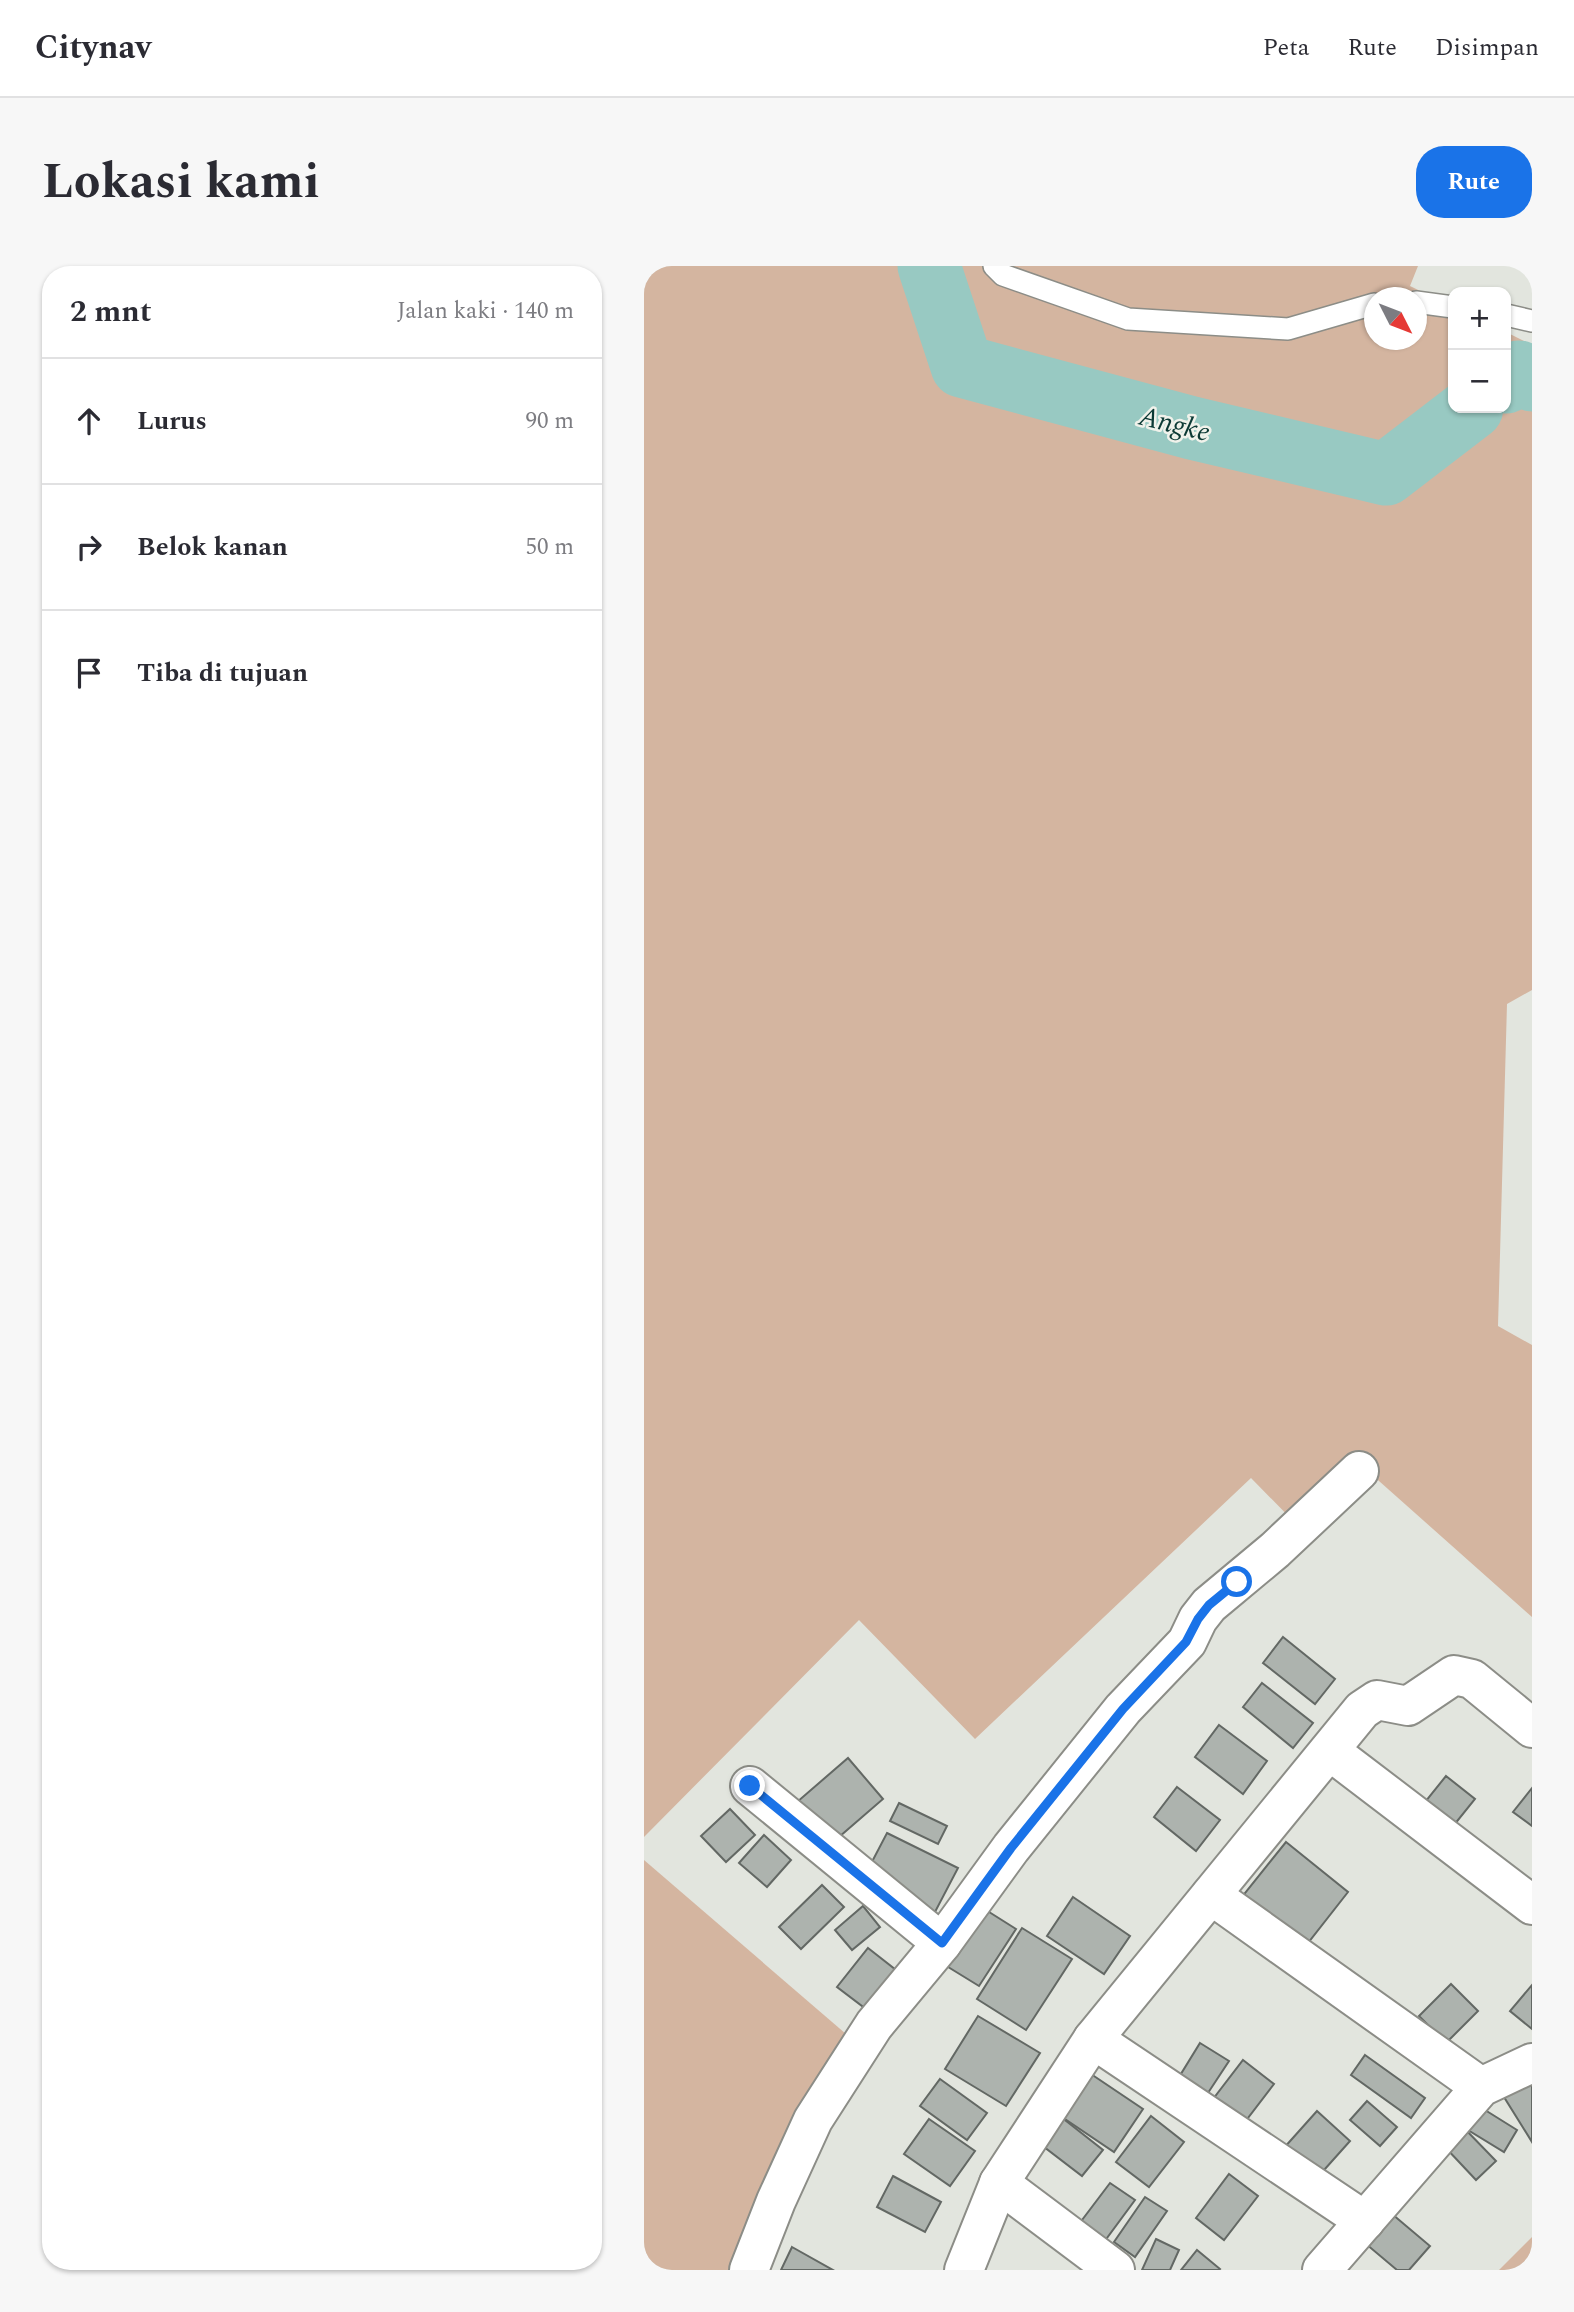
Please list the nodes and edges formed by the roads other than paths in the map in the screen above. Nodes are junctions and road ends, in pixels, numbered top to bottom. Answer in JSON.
{"nodes":[{"id":1,"x":994,"y":266,"type":"edge"},
{"id":2,"x":1427,"y":303,"type":"edge"},
{"id":3,"x":1448,"y":306,"type":"edge"},
{"id":4,"x":1364,"y":307,"type":"edge"},
{"id":5,"x":1511,"y":317,"type":"edge"},
{"id":6,"x":1532,"y":321,"type":"edge"},
{"id":7,"x":1359,"y":1471,"type":"dead end"},
{"id":8,"x":1532,"y":1728,"type":"edge"},
{"id":9,"x":1331,"y":1751,"type":"junction"},
{"id":10,"x":750,"y":1786,"type":"dead end"},
{"id":11,"x":1211,"y":1895,"type":"junction"},
{"id":12,"x":1532,"y":1905,"type":"edge"},
{"id":13,"x":942,"y":1943,"type":"junction"},
{"id":14,"x":1093,"y":2039,"type":"junction"},
{"id":15,"x":1532,"y":2063,"type":"edge"},
{"id":16,"x":1481,"y":2087,"type":"junction"},
{"id":17,"x":999,"y":2183,"type":"junction"},
{"id":18,"x":1365,"y":2221,"type":"junction"},
{"id":19,"x":749,"y":2270,"type":"edge"},
{"id":20,"x":964,"y":2270,"type":"edge"},
{"id":21,"x":1115,"y":2270,"type":"edge"},
{"id":22,"x":1322,"y":2270,"type":"edge"}],
"edges":[{"from":1,"to":4,"type":"lane"},
{"from":2,"to":3,"type":"lane"},
{"from":5,"to":6,"type":"lane"},
{"from":7,"to":13,"type":"street"},
{"from":8,"to":9,"type":"street"},
{"from":9,"to":11,"type":"street"},
{"from":9,"to":12,"type":"street"},
{"from":10,"to":13,"type":"street"},
{"from":11,"to":14,"type":"street"},
{"from":11,"to":16,"type":"street"},
{"from":13,"to":19,"type":"street"},
{"from":14,"to":17,"type":"street"},
{"from":14,"to":18,"type":"street"},
{"from":15,"to":16,"type":"street"},
{"from":16,"to":18,"type":"street"},
{"from":17,"to":20,"type":"street"},
{"from":17,"to":21,"type":"street"},
{"from":18,"to":22,"type":"street"}]}
